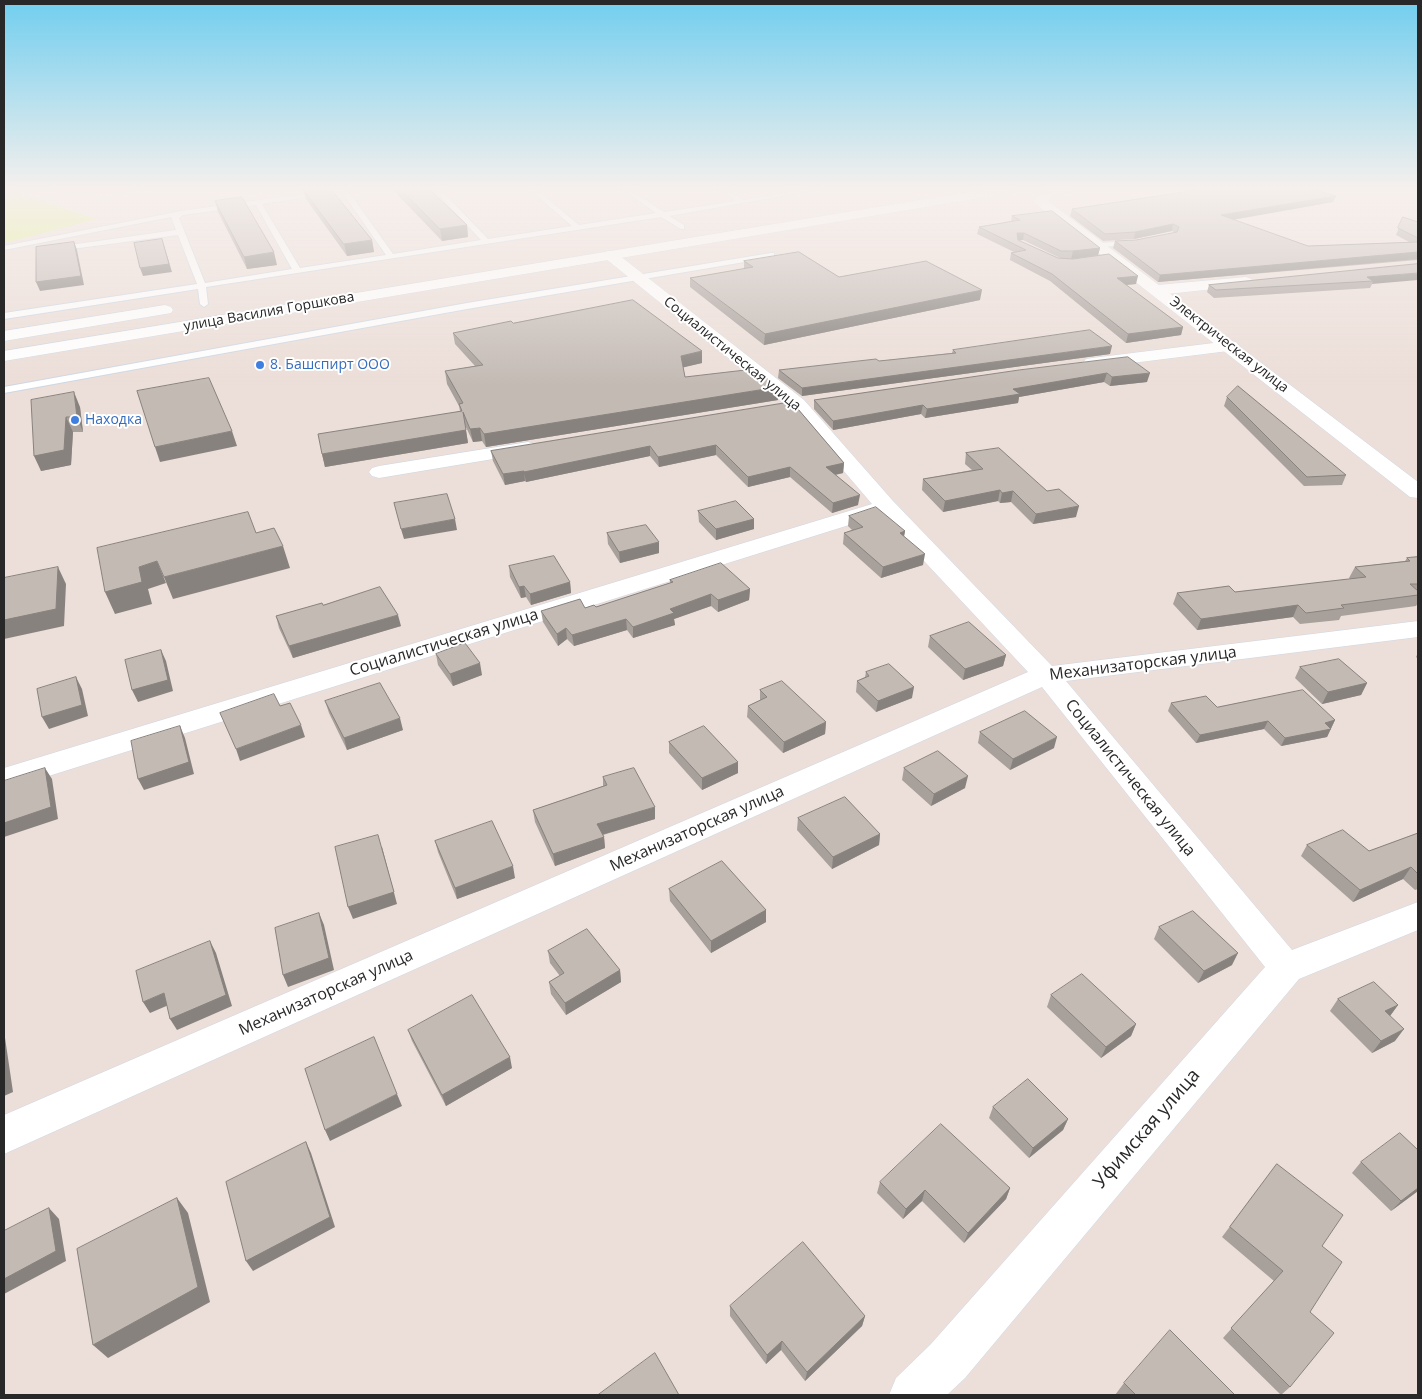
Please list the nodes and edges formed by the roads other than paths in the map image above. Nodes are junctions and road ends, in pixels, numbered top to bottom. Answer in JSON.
{"nodes":[{"id":1,"x":190,"y":254,"type":"edge"},
{"id":2,"x":288,"y":254,"type":"edge"},
{"id":3,"x":403,"y":254,"type":"edge"},
{"id":4,"x":615,"y":254,"type":"edge"},
{"id":5,"x":1102,"y":254,"type":"edge"},
{"id":6,"x":14,"y":255,"type":"dead end"},
{"id":7,"x":610,"y":255,"type":"junction"},
{"id":8,"x":771,"y":255,"type":"edge"},
{"id":9,"x":391,"y":256,"type":"joint"},
{"id":10,"x":4,"y":257,"type":"edge"},
{"id":11,"x":297,"y":270,"type":"junction"},
{"id":12,"x":640,"y":279,"type":"junction"},
{"id":13,"x":1264,"y":280,"type":"edge"},
{"id":14,"x":201,"y":284,"type":"junction"},
{"id":15,"x":1158,"y":290,"type":"junction"},
{"id":16,"x":223,"y":301,"type":"dead end"},
{"id":17,"x":194,"y":306,"type":"junction"},
{"id":18,"x":4,"y":316,"type":"edge"},
{"id":19,"x":75,"y":324,"type":"junction"},
{"id":20,"x":4,"y":336,"type":"edge"},
{"id":21,"x":80,"y":344,"type":"junction"},
{"id":22,"x":1230,"y":346,"type":"junction"},
{"id":23,"x":4,"y":356,"type":"edge"},
{"id":24,"x":1078,"y":365,"type":"edge"},
{"id":25,"x":4,"y":390,"type":"edge"},
{"id":26,"x":544,"y":446,"type":"edge"},
{"id":27,"x":379,"y":472,"type":"dead end"},
{"id":28,"x":1418,"y":492,"type":"edge"},
{"id":29,"x":885,"y":506,"type":"junction"},
{"id":30,"x":1418,"y":629,"type":"edge"},
{"id":31,"x":1046,"y":675,"type":"junction"},
{"id":32,"x":4,"y":779,"type":"edge"},
{"id":33,"x":1418,"y":916,"type":"edge"},
{"id":34,"x":1286,"y":968,"type":"junction"},
{"id":35,"x":4,"y":1135,"type":"edge"},
{"id":36,"x":913,"y":1395,"type":"edge"}],
"edges":[{"from":1,"to":14,"type":"lane"},
{"from":2,"to":11,"type":"lane"},
{"from":3,"to":9,"type":"lane"},
{"from":4,"to":7,"type":"street","name":"улица Василия Горшкова"},
{"from":5,"to":15,"type":"street","name":"Электрическая улица"},
{"from":6,"to":10,"type":"lane"},
{"from":7,"to":12,"type":"street","name":"Социалистическая улица"},
{"from":7,"to":21,"type":"street","name":"улица Василия Горшкова"},
{"from":8,"to":12,"type":"lane"},
{"from":9,"to":11,"type":"lane"},
{"from":11,"to":14,"type":"lane"},
{"from":12,"to":25,"type":"lane"},
{"from":12,"to":29,"type":"street","name":"Социалистическая улица"},
{"from":13,"to":15,"type":"street"},
{"from":14,"to":17,"type":"lane"},
{"from":14,"to":18,"type":"lane"},
{"from":15,"to":22,"type":"street","name":"Электрическая улица"},
{"from":16,"to":17,"type":"street","name":"улица Василия Горшкова"},
{"from":17,"to":19,"type":"street","name":"улица Василия Горшкова"},
{"from":19,"to":20,"type":"street","name":"улица Василия Горшкова"},
{"from":19,"to":21,"type":"street"},
{"from":21,"to":23,"type":"street","name":"улица Василия Горшкова"},
{"from":22,"to":24,"type":"street"},
{"from":22,"to":28,"type":"street","name":"Электрическая улица"},
{"from":26,"to":27,"type":"street"},
{"from":29,"to":31,"type":"street","name":"Социалистическая улица"},
{"from":29,"to":32,"type":"street","name":"Социалистическая улица"},
{"from":30,"to":31,"type":"street","name":"Механизаторская улица"},
{"from":31,"to":34,"type":"street","name":"Социалистическая улица"},
{"from":31,"to":35,"type":"street","name":"Механизаторская улица"},
{"from":33,"to":34,"type":"street","name":"Уфимская улица"},
{"from":34,"to":36,"type":"street","name":"Уфимская улица"}]}
